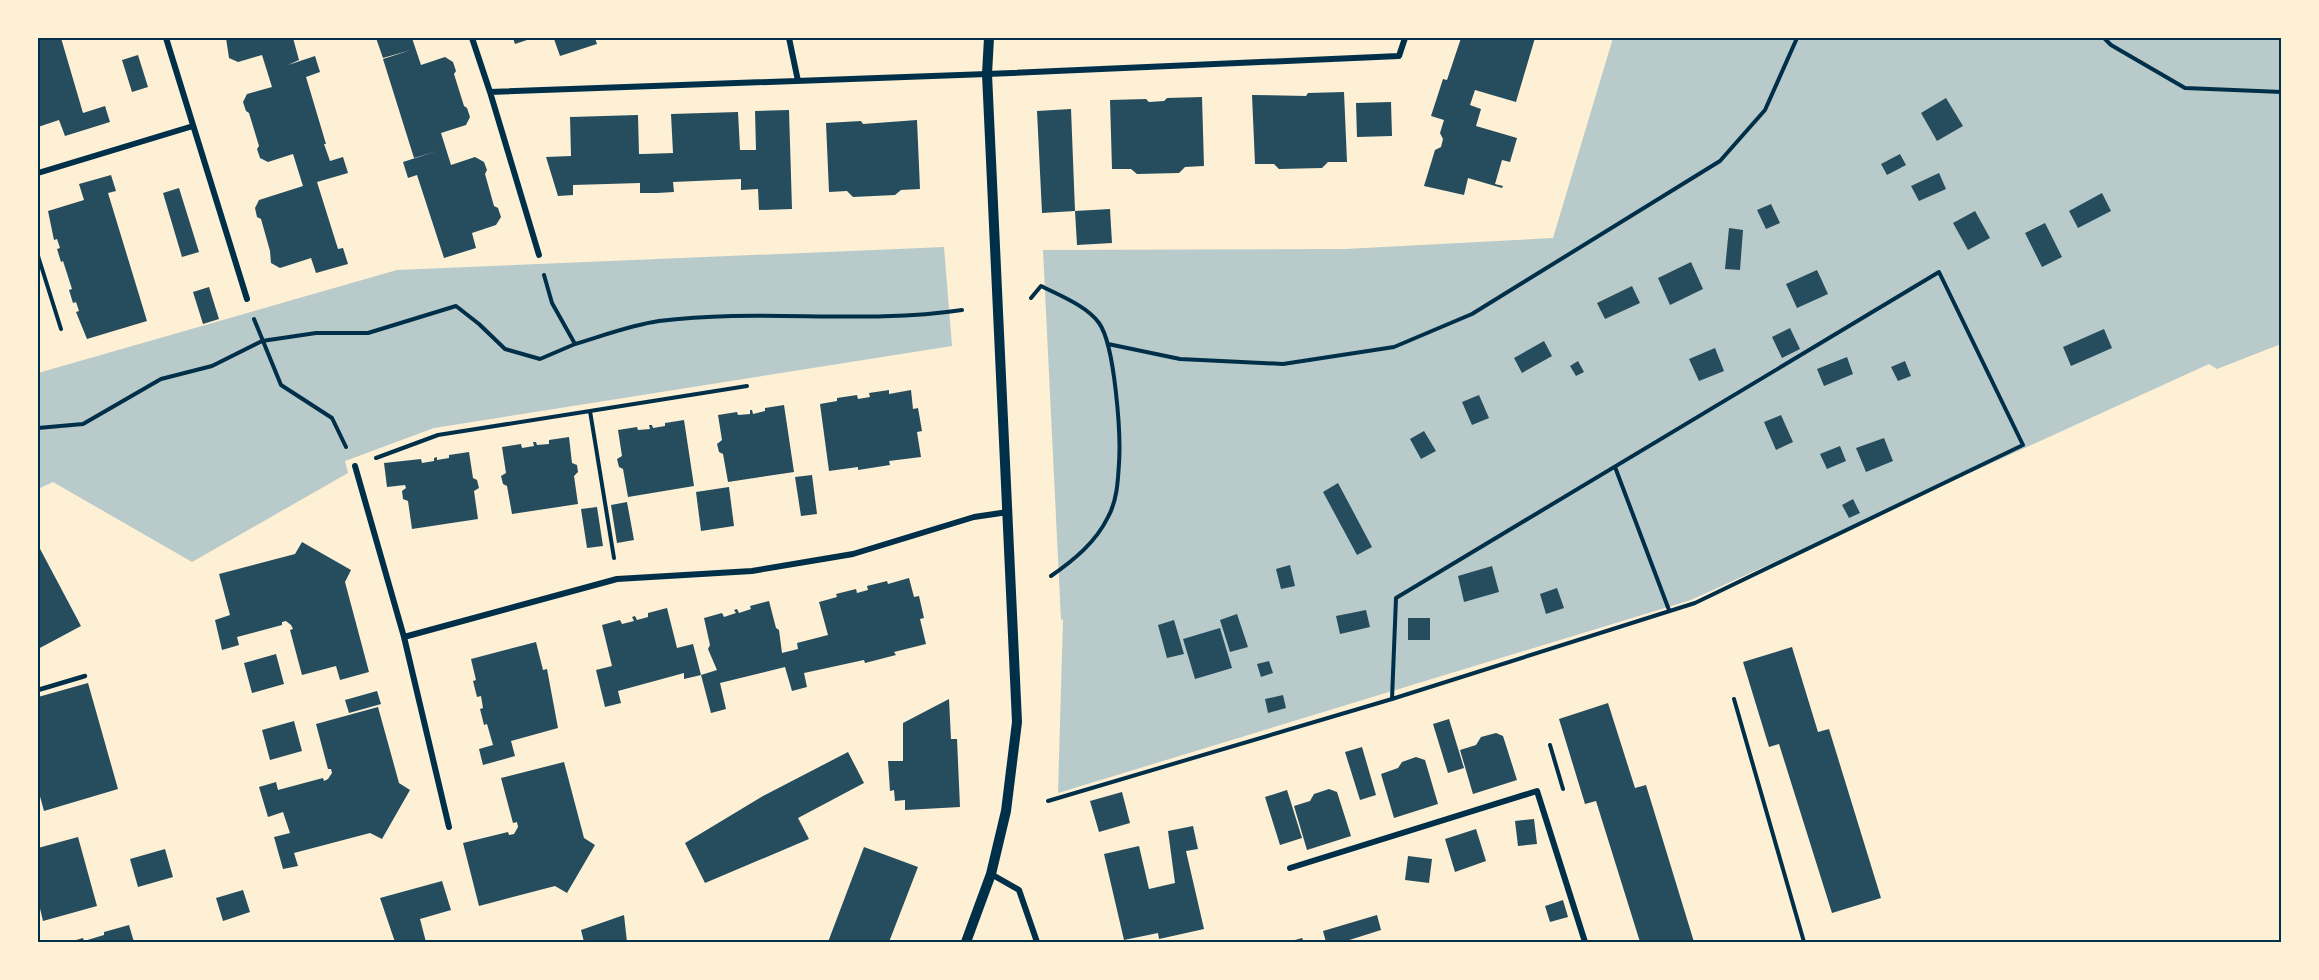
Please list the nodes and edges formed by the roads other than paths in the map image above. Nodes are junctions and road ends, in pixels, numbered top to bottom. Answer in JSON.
{"nodes":[{"id":1,"x":166,"y":38,"type":"edge"},
{"id":2,"x":472,"y":38,"type":"edge"},
{"id":3,"x":789,"y":38,"type":"edge"},
{"id":4,"x":989,"y":38,"type":"edge"},
{"id":5,"x":1404,"y":38,"type":"edge"},
{"id":6,"x":987,"y":74,"type":"junction"},
{"id":7,"x":798,"y":81,"type":"junction"},
{"id":8,"x":490,"y":92,"type":"junction"},
{"id":9,"x":193,"y":126,"type":"junction"},
{"id":10,"x":38,"y":173,"type":"edge"},
{"id":11,"x":539,"y":255,"type":"road end"},
{"id":12,"x":247,"y":299,"type":"road end"},
{"id":13,"x":355,"y":466,"type":"road end"},
{"id":14,"x":1008,"y":512,"type":"junction"},
{"id":15,"x":404,"y":637,"type":"junction"},
{"id":16,"x":85,"y":676,"type":"dead end"},
{"id":17,"x":38,"y":690,"type":"edge"},
{"id":18,"x":449,"y":827,"type":"dead end"},
{"id":19,"x":1290,"y":868,"type":"dead end"},
{"id":20,"x":991,"y":874,"type":"junction"},
{"id":21,"x":966,"y":942,"type":"edge"},
{"id":22,"x":1037,"y":942,"type":"edge"},
{"id":23,"x":1584,"y":942,"type":"edge"}],
"edges":[{"from":1,"to":9,"type":"street"},
{"from":2,"to":8,"type":"street"},
{"from":3,"to":7,"type":"street"},
{"from":4,"to":6,"type":"street"},
{"from":5,"to":6,"type":"street"},
{"from":6,"to":7,"type":"street"},
{"from":6,"to":14,"type":"street"},
{"from":7,"to":8,"type":"street"},
{"from":8,"to":11,"type":"street"},
{"from":9,"to":10,"type":"street"},
{"from":9,"to":12,"type":"street"},
{"from":13,"to":15,"type":"street"},
{"from":14,"to":15,"type":"street"},
{"from":14,"to":20,"type":"street"},
{"from":15,"to":18,"type":"street"},
{"from":16,"to":17,"type":"lane"},
{"from":19,"to":23,"type":"street"},
{"from":20,"to":21,"type":"street"},
{"from":20,"to":22,"type":"street"}]}
